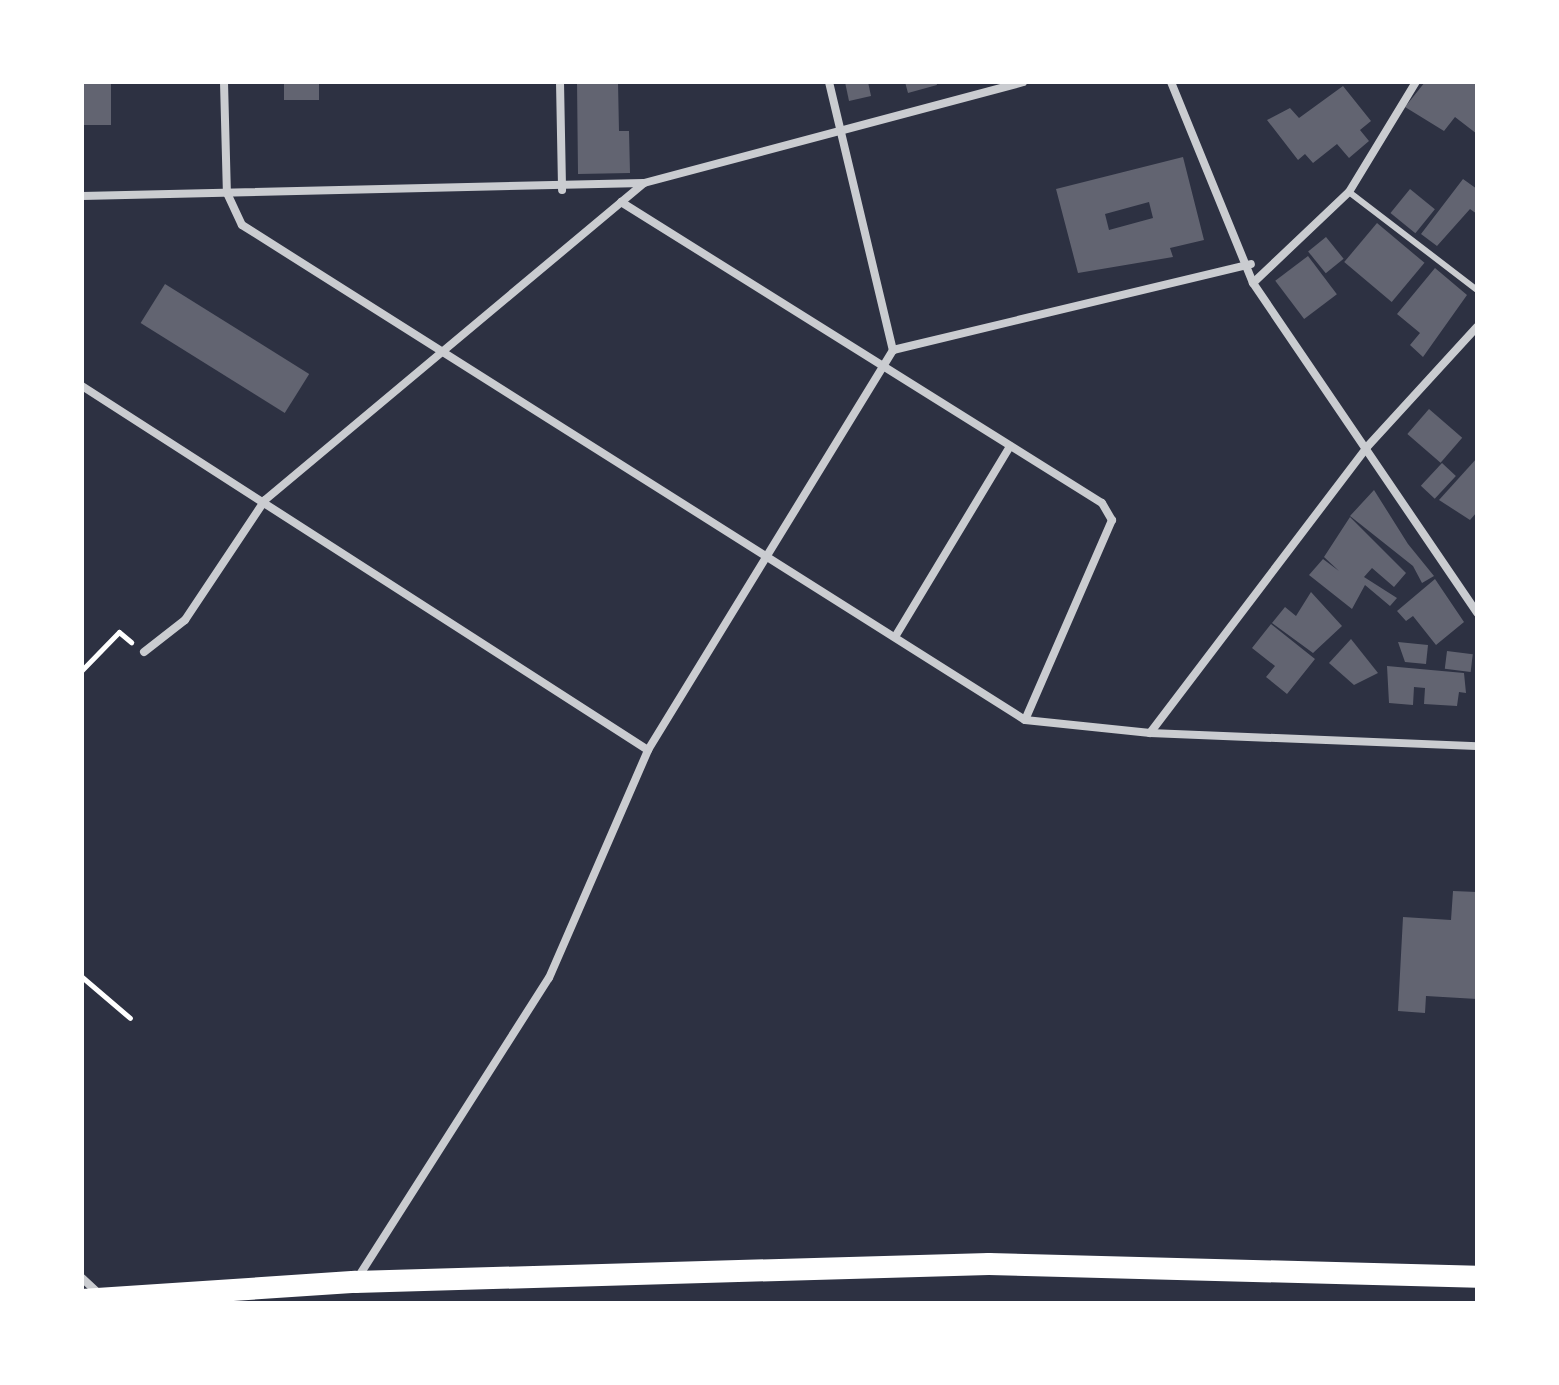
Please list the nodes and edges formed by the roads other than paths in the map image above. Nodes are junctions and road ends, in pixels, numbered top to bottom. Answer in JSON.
{"nodes":[{"id":1,"x":224,"y":82,"type":"edge"},
{"id":2,"x":560,"y":82,"type":"edge"},
{"id":3,"x":829,"y":82,"type":"edge"},
{"id":4,"x":1023,"y":82,"type":"edge"},
{"id":5,"x":1171,"y":82,"type":"edge"},
{"id":6,"x":1416,"y":82,"type":"edge"},
{"id":7,"x":839,"y":132,"type":"junction"},
{"id":8,"x":644,"y":183,"type":"junction"},
{"id":9,"x":562,"y":190,"type":"junction"},
{"id":10,"x":1349,"y":192,"type":"junction"},
{"id":11,"x":227,"y":193,"type":"junction"},
{"id":12,"x":82,"y":196,"type":"edge"},
{"id":13,"x":621,"y":202,"type":"junction"},
{"id":14,"x":1251,"y":264,"type":"junction"},
{"id":15,"x":1253,"y":283,"type":"junction"},
{"id":16,"x":1477,"y":290,"type":"edge"},
{"id":17,"x":1477,"y":327,"type":"edge"},
{"id":18,"x":437,"y":350,"type":"junction"},
{"id":19,"x":893,"y":350,"type":"junction"},
{"id":20,"x":880,"y":370,"type":"junction"},
{"id":21,"x":82,"y":386,"type":"edge"},
{"id":22,"x":1010,"y":446,"type":"junction"},
{"id":23,"x":1367,"y":447,"type":"junction"},
{"id":24,"x":265,"y":500,"type":"junction"},
{"id":25,"x":767,"y":557,"type":"junction"},
{"id":26,"x":1477,"y":613,"type":"edge"},
{"id":27,"x":895,"y":637,"type":"junction"},
{"id":28,"x":144,"y":652,"type":"road end"},
{"id":29,"x":1025,"y":720,"type":"junction"},
{"id":30,"x":1150,"y":733,"type":"junction"},
{"id":31,"x":1477,"y":746,"type":"edge"},
{"id":32,"x":648,"y":750,"type":"junction"},
{"id":33,"x":1477,"y":1277,"type":"edge"},
{"id":34,"x":82,"y":1278,"type":"edge"},
{"id":35,"x":355,"y":1282,"type":"junction"},
{"id":36,"x":92,"y":1299,"type":"edge"}],
"edges":[{"from":1,"to":11,"type":"street"},
{"from":2,"to":9,"type":"street"},
{"from":3,"to":7,"type":"street"},
{"from":4,"to":7,"type":"street"},
{"from":5,"to":14,"type":"street"},
{"from":6,"to":10,"type":"street"},
{"from":7,"to":8,"type":"street"},
{"from":7,"to":19,"type":"street"},
{"from":8,"to":9,"type":"street"},
{"from":8,"to":13,"type":"street"},
{"from":9,"to":11,"type":"street"},
{"from":10,"to":15,"type":"street"},
{"from":10,"to":16,"type":"lane"},
{"from":11,"to":12,"type":"street"},
{"from":11,"to":18,"type":"street"},
{"from":13,"to":18,"type":"street"},
{"from":13,"to":20,"type":"street"},
{"from":14,"to":15,"type":"street"},
{"from":14,"to":19,"type":"street"},
{"from":15,"to":23,"type":"street"},
{"from":17,"to":23,"type":"street"},
{"from":18,"to":24,"type":"street"},
{"from":18,"to":25,"type":"street"},
{"from":19,"to":20,"type":"street"},
{"from":20,"to":22,"type":"street"},
{"from":20,"to":25,"type":"street"},
{"from":21,"to":24,"type":"street"},
{"from":22,"to":27,"type":"street"},
{"from":22,"to":29,"type":"street"},
{"from":23,"to":26,"type":"street"},
{"from":23,"to":30,"type":"street"},
{"from":24,"to":28,"type":"street"},
{"from":24,"to":32,"type":"street"},
{"from":25,"to":27,"type":"street"},
{"from":25,"to":32,"type":"street"},
{"from":27,"to":29,"type":"street"},
{"from":29,"to":30,"type":"street"},
{"from":30,"to":31,"type":"street"},
{"from":32,"to":35,"type":"street"},
{"from":33,"to":35,"type":"highway"},
{"from":34,"to":36,"type":"street"},
{"from":35,"to":36,"type":"highway"}]}
